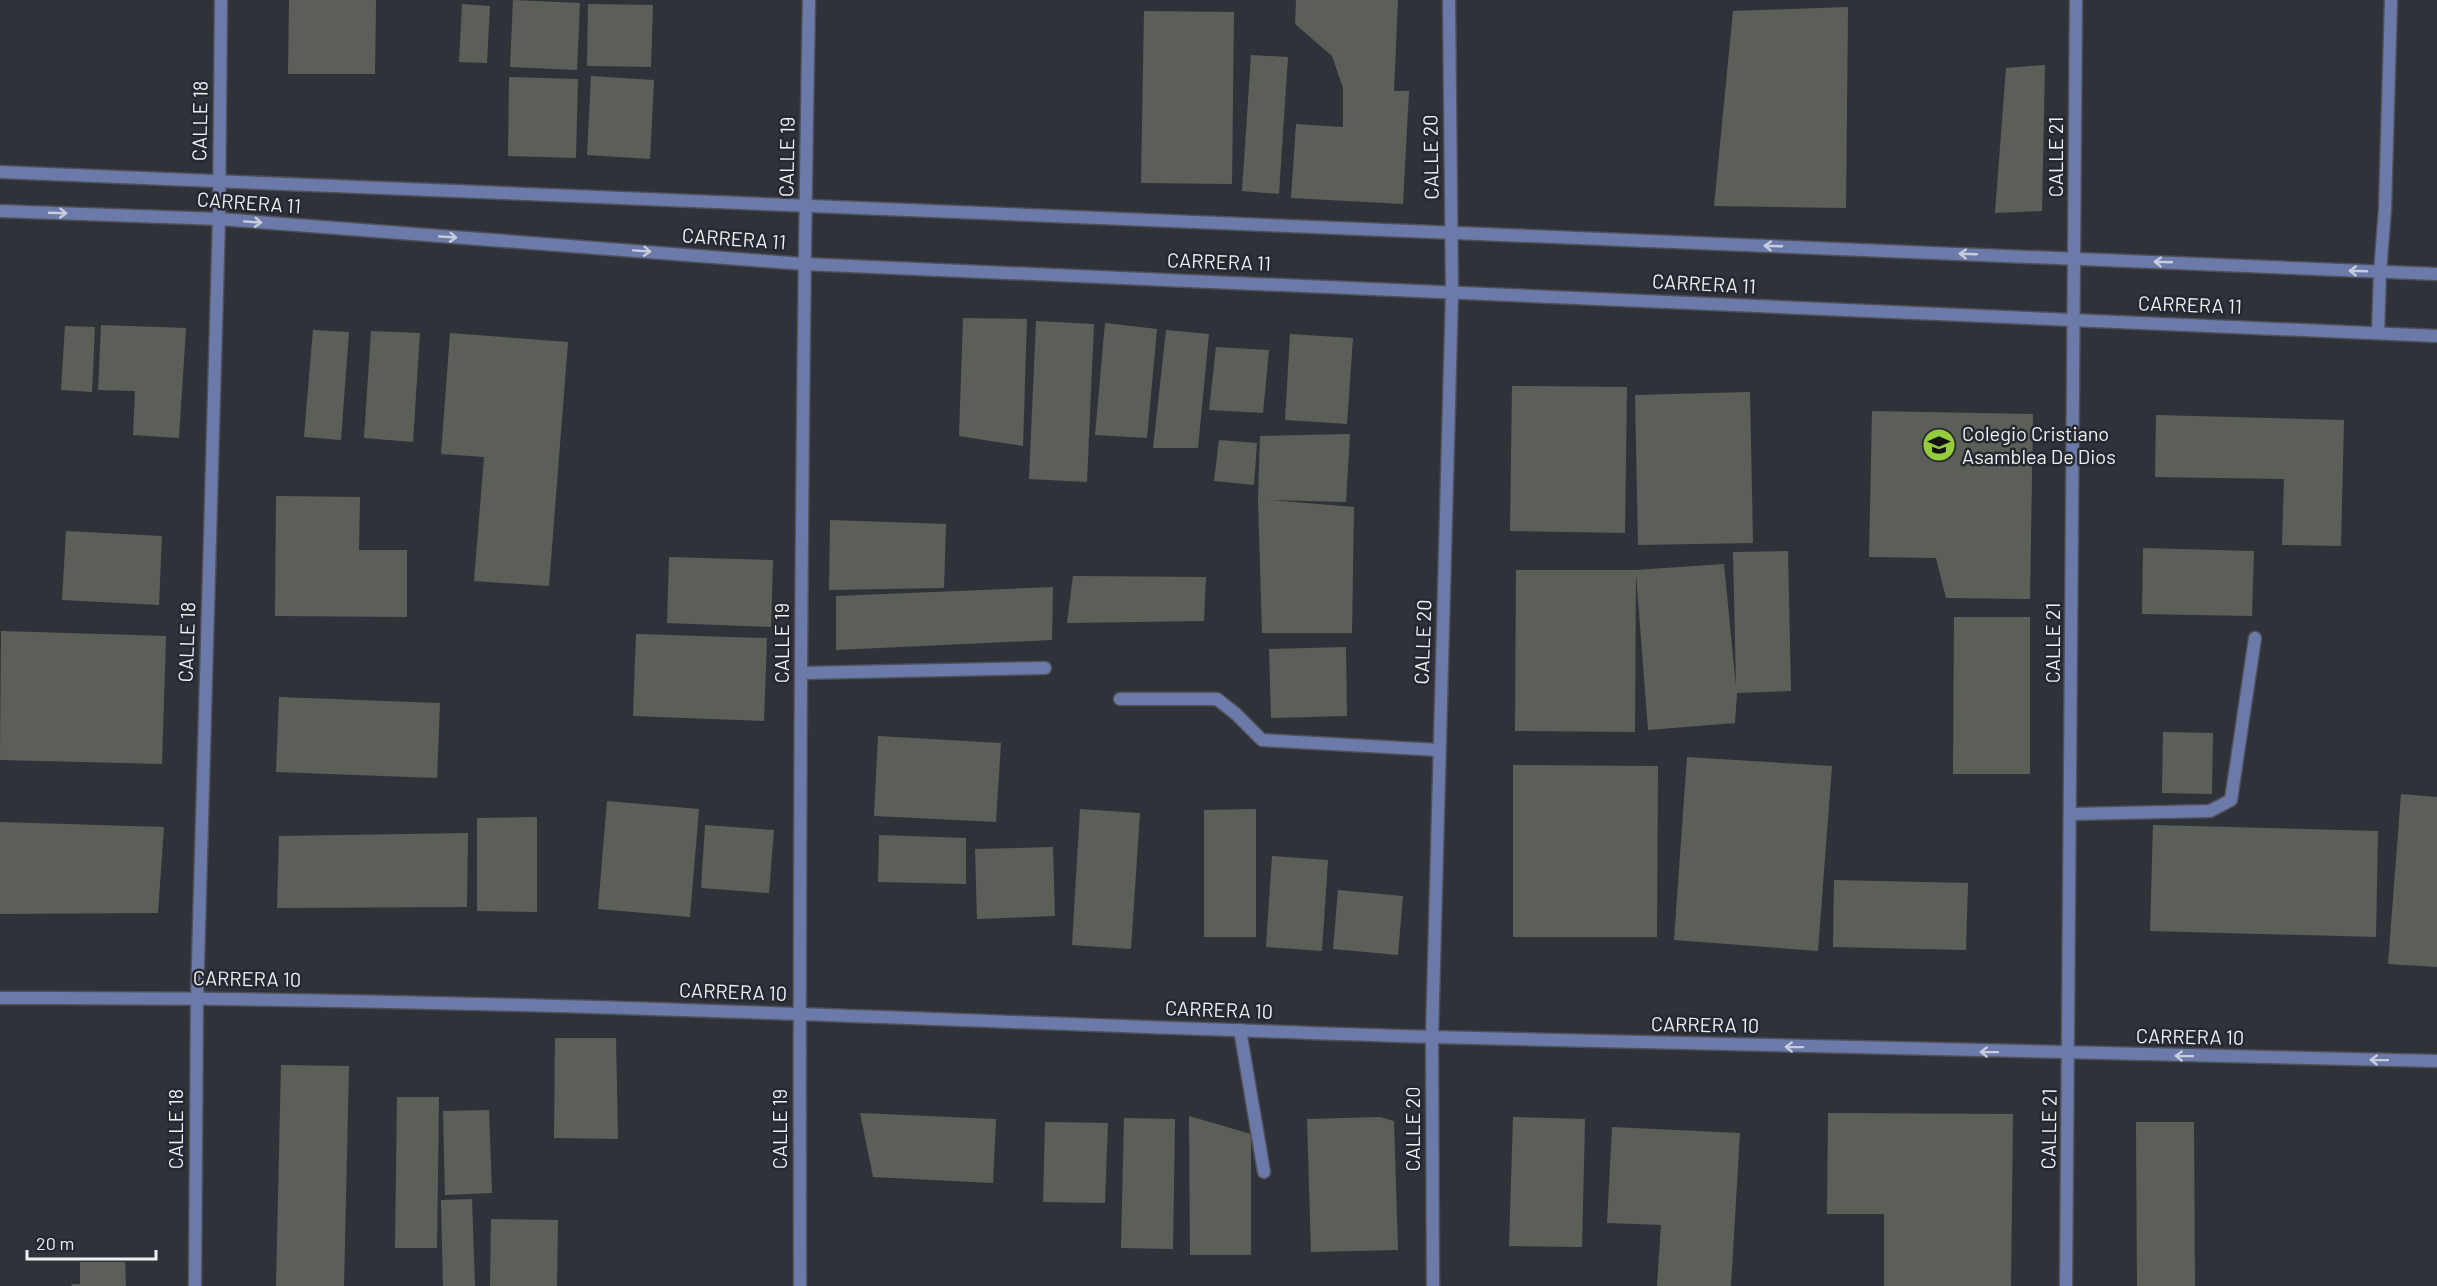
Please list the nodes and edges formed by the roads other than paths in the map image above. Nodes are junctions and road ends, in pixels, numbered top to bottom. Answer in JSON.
{"nodes":[{"id":1,"x":221,"y":0,"type":"edge"},
{"id":2,"x":809,"y":0,"type":"edge"},
{"id":3,"x":1449,"y":0,"type":"edge"},
{"id":4,"x":2076,"y":0,"type":"edge"},
{"id":5,"x":2391,"y":0,"type":"edge"},
{"id":6,"x":0,"y":172,"type":"edge"},
{"id":7,"x":219,"y":181,"type":"junction"},
{"id":8,"x":805,"y":205,"type":"junction"},
{"id":9,"x":0,"y":211,"type":"edge"},
{"id":10,"x":219,"y":219,"type":"junction"},
{"id":11,"x":1451,"y":232,"type":"junction"},
{"id":12,"x":2074,"y":259,"type":"junction"},
{"id":13,"x":804,"y":264,"type":"junction"},
{"id":14,"x":2380,"y":272,"type":"junction"},
{"id":15,"x":2437,"y":274,"type":"edge"},
{"id":16,"x":1452,"y":292,"type":"junction"},
{"id":17,"x":2074,"y":320,"type":"junction"},
{"id":18,"x":2378,"y":333,"type":"junction"},
{"id":19,"x":2437,"y":336,"type":"edge"},
{"id":20,"x":2255,"y":638,"type":"dead end"},
{"id":21,"x":1045,"y":668,"type":"dead end"},
{"id":22,"x":802,"y":673,"type":"junction"},
{"id":23,"x":1120,"y":699,"type":"dead end"},
{"id":24,"x":1439,"y":750,"type":"junction"},
{"id":25,"x":2071,"y":814,"type":"junction"},
{"id":26,"x":197,"y":997,"type":"junction"},
{"id":27,"x":0,"y":998,"type":"edge"},
{"id":28,"x":799,"y":1013,"type":"junction"},
{"id":29,"x":1240,"y":1030,"type":"junction"},
{"id":30,"x":1432,"y":1037,"type":"junction"},
{"id":31,"x":2069,"y":1054,"type":"junction"},
{"id":32,"x":2437,"y":1061,"type":"edge"},
{"id":33,"x":1264,"y":1172,"type":"dead end"},
{"id":34,"x":195,"y":1286,"type":"edge"},
{"id":35,"x":800,"y":1286,"type":"edge"},
{"id":36,"x":1433,"y":1286,"type":"edge"},
{"id":37,"x":2066,"y":1286,"type":"edge"}],
"edges":[{"from":1,"to":7,"type":"street","name":"CALLE 18"},
{"from":2,"to":8,"type":"street","name":"CALLE 19"},
{"from":3,"to":11,"type":"street","name":"CALLE 20"},
{"from":4,"to":12,"type":"street","name":"CALLE 21"},
{"from":5,"to":14,"type":"street"},
{"from":6,"to":7,"type":"street","name":"CARRERA 11"},
{"from":7,"to":8,"type":"street","name":"CARRERA 11"},
{"from":7,"to":10,"type":"street","name":"CALLE 18"},
{"from":8,"to":11,"type":"street","name":"CARRERA 11"},
{"from":8,"to":13,"type":"street","name":"CALLE 19"},
{"from":9,"to":10,"type":"street","name":"CARRERA 11","one_way":true},
{"from":10,"to":13,"type":"street","name":"CARRERA 11","one_way":true},
{"from":10,"to":26,"type":"street","name":"CALLE 18"},
{"from":12,"to":11,"type":"street","name":"CARRERA 11","one_way":true},
{"from":11,"to":16,"type":"street","name":"CALLE 20"},
{"from":14,"to":12,"type":"street","name":"CARRERA 11","one_way":true},
{"from":12,"to":17,"type":"street","name":"CALLE 21"},
{"from":13,"to":16,"type":"street","name":"CARRERA 11"},
{"from":13,"to":22,"type":"street","name":"CALLE 19"},
{"from":14,"to":15,"type":"street","name":"CARRERA 11"},
{"from":14,"to":18,"type":"street"},
{"from":16,"to":17,"type":"street","name":"CARRERA 11"},
{"from":16,"to":24,"type":"street","name":"CALLE 20"},
{"from":17,"to":18,"type":"street","name":"CARRERA 11"},
{"from":17,"to":25,"type":"street","name":"CALLE 21"},
{"from":18,"to":19,"type":"street","name":"CARRERA 11"},
{"from":20,"to":25,"type":"street"},
{"from":21,"to":22,"type":"street"},
{"from":22,"to":28,"type":"street","name":"CALLE 19"},
{"from":23,"to":24,"type":"street"},
{"from":24,"to":30,"type":"street","name":"CALLE 20"},
{"from":25,"to":31,"type":"street","name":"CALLE 21"},
{"from":26,"to":27,"type":"street","name":"CARRERA 10"},
{"from":26,"to":28,"type":"street","name":"CARRERA 10"},
{"from":26,"to":34,"type":"street","name":"CALLE 18"},
{"from":28,"to":29,"type":"street","name":"CARRERA 10"},
{"from":28,"to":35,"type":"street","name":"CALLE 19"},
{"from":29,"to":30,"type":"street","name":"CARRERA 10"},
{"from":29,"to":33,"type":"street"},
{"from":31,"to":30,"type":"street","name":"CARRERA 10","one_way":true},
{"from":30,"to":36,"type":"street","name":"CALLE 20"},
{"from":32,"to":31,"type":"street","name":"CARRERA 10","one_way":true},
{"from":31,"to":37,"type":"street","name":"CALLE 21"}]}
